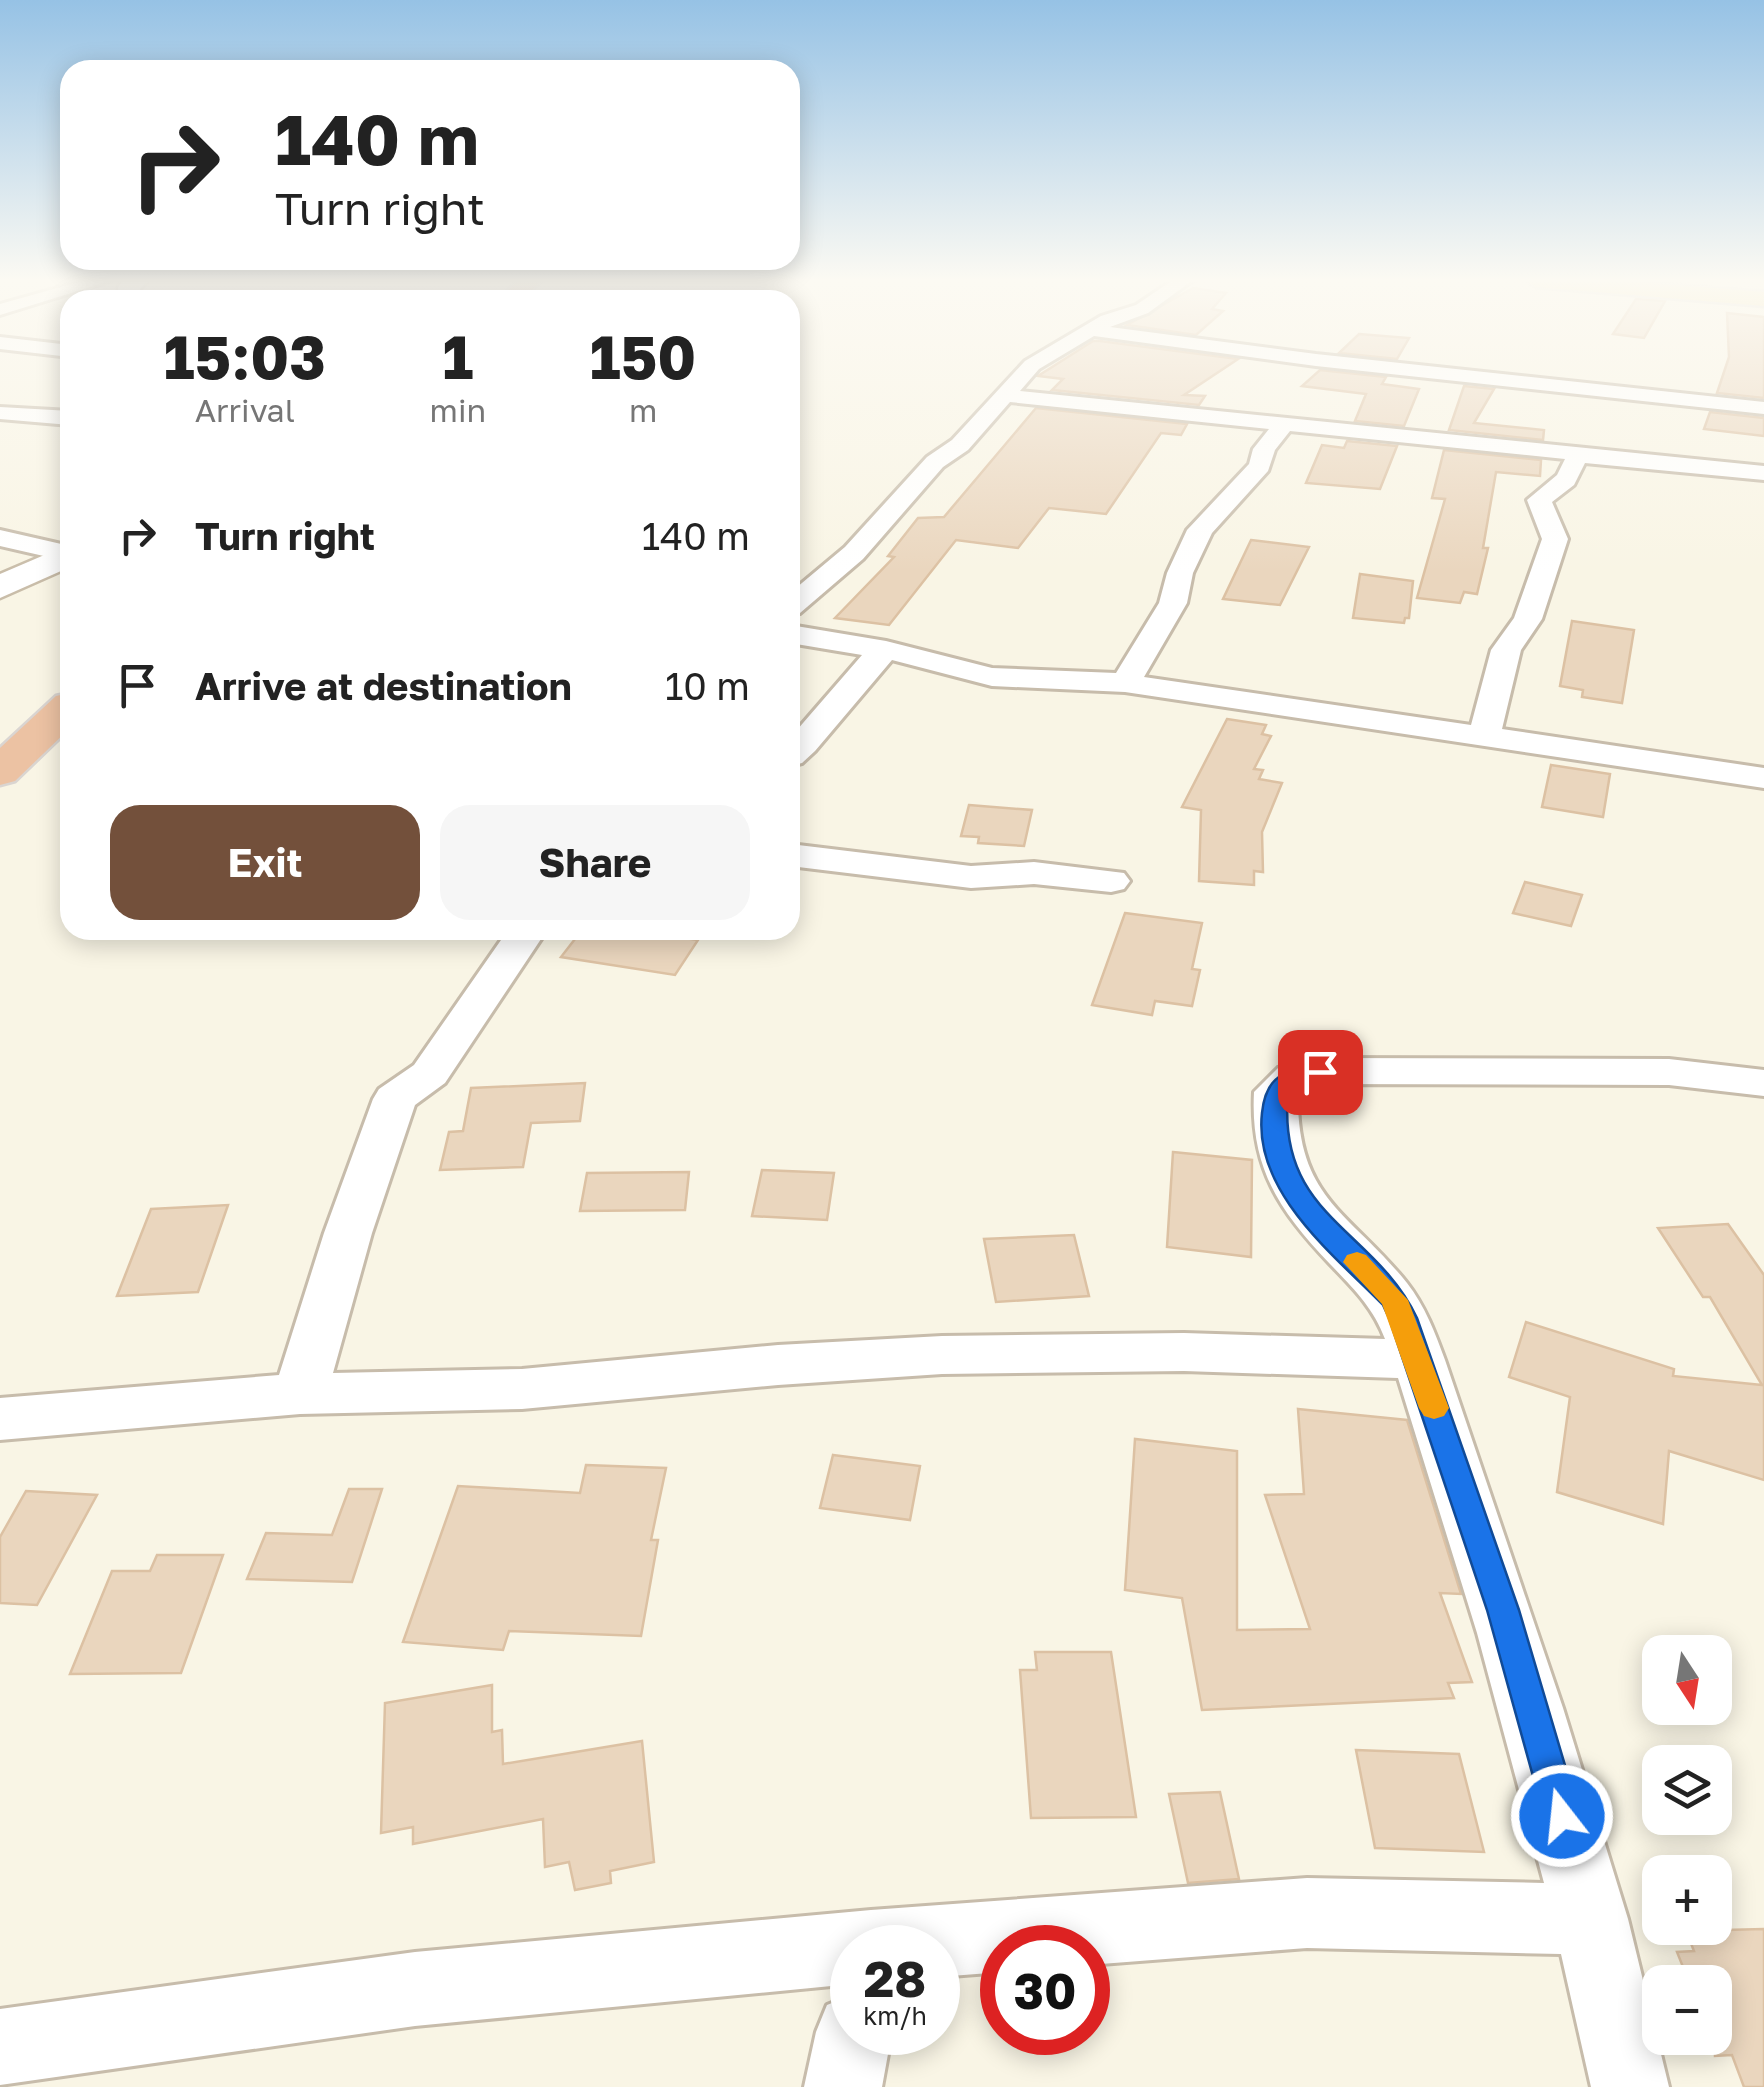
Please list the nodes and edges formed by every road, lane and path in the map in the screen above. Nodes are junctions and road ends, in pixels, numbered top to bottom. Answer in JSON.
{"nodes":[{"id":1,"x":1019,"y":377,"type":"edge"},
{"id":2,"x":1479,"y":377,"type":"edge"},
{"id":3,"x":1001,"y":396,"type":"junction"},
{"id":4,"x":1764,"y":408,"type":"edge"},
{"id":5,"x":0,"y":412,"type":"edge"},
{"id":6,"x":60,"y":417,"type":"edge"},
{"id":7,"x":1283,"y":426,"type":"junction"},
{"id":8,"x":1584,"y":454,"type":"junction"},
{"id":9,"x":1764,"y":473,"type":"edge"},
{"id":10,"x":0,"y":538,"type":"edge"},
{"id":11,"x":60,"y":552,"type":"edge"},
{"id":12,"x":60,"y":559,"type":"edge"},
{"id":13,"x":0,"y":588,"type":"edge"},
{"id":14,"x":800,"y":599,"type":"edge"},
{"id":15,"x":800,"y":636,"type":"edge"},
{"id":16,"x":886,"y":650,"type":"junction"},
{"id":17,"x":60,"y":671,"type":"edge"},
{"id":18,"x":1125,"y":683,"type":"junction"},
{"id":19,"x":60,"y":714,"type":"edge"},
{"id":20,"x":0,"y":726,"type":"edge"},
{"id":21,"x":1484,"y":737,"type":"junction"},
{"id":22,"x":800,"y":748,"type":"edge"},
{"id":23,"x":0,"y":772,"type":"edge"},
{"id":24,"x":1764,"y":778,"type":"edge"},
{"id":25,"x":800,"y":856,"type":"edge"},
{"id":26,"x":1111,"y":881,"type":"dead end"},
{"id":27,"x":521,"y":940,"type":"edge"},
{"id":28,"x":1764,"y":1084,"type":"edge"},
{"id":29,"x":1418,"y":1360,"type":"junction"},
{"id":30,"x":300,"y":1394,"type":"junction"},
{"id":31,"x":0,"y":1419,"type":"edge"},
{"id":32,"x":1592,"y":1919,"type":"junction"},
{"id":33,"x":960,"y":1940,"type":"edge"},
{"id":34,"x":830,"y":1951,"type":"edge"},
{"id":35,"x":0,"y":2046,"type":"edge"},
{"id":36,"x":849,"y":2055,"type":"edge"},
{"id":37,"x":843,"y":2087,"type":"edge"},
{"id":38,"x":1630,"y":2087,"type":"edge"}],
"edges":[{"from":1,"to":3,"type":"street"},
{"from":2,"to":4,"type":"street"},
{"from":3,"to":7,"type":"street"},
{"from":3,"to":14,"type":"street"},
{"from":5,"to":6,"type":"street"},
{"from":7,"to":8,"type":"street"},
{"from":7,"to":18,"type":"street"},
{"from":8,"to":9,"type":"street"},
{"from":8,"to":21,"type":"street"},
{"from":10,"to":11,"type":"street"},
{"from":12,"to":13,"type":"street"},
{"from":15,"to":16,"type":"street"},
{"from":16,"to":18,"type":"street"},
{"from":16,"to":22,"type":"street"},
{"from":17,"to":20,"type":"highway"},
{"from":18,"to":21,"type":"street"},
{"from":19,"to":23,"type":"highway"},
{"from":21,"to":24,"type":"street"},
{"from":25,"to":26,"type":"street"},
{"from":27,"to":30,"type":"street"},
{"from":28,"to":29,"type":"street"},
{"from":29,"to":30,"type":"street"},
{"from":29,"to":32,"type":"street"},
{"from":30,"to":31,"type":"street"},
{"from":32,"to":33,"type":"street"},
{"from":32,"to":38,"type":"street"},
{"from":34,"to":35,"type":"street"},
{"from":36,"to":37,"type":"street"}]}
